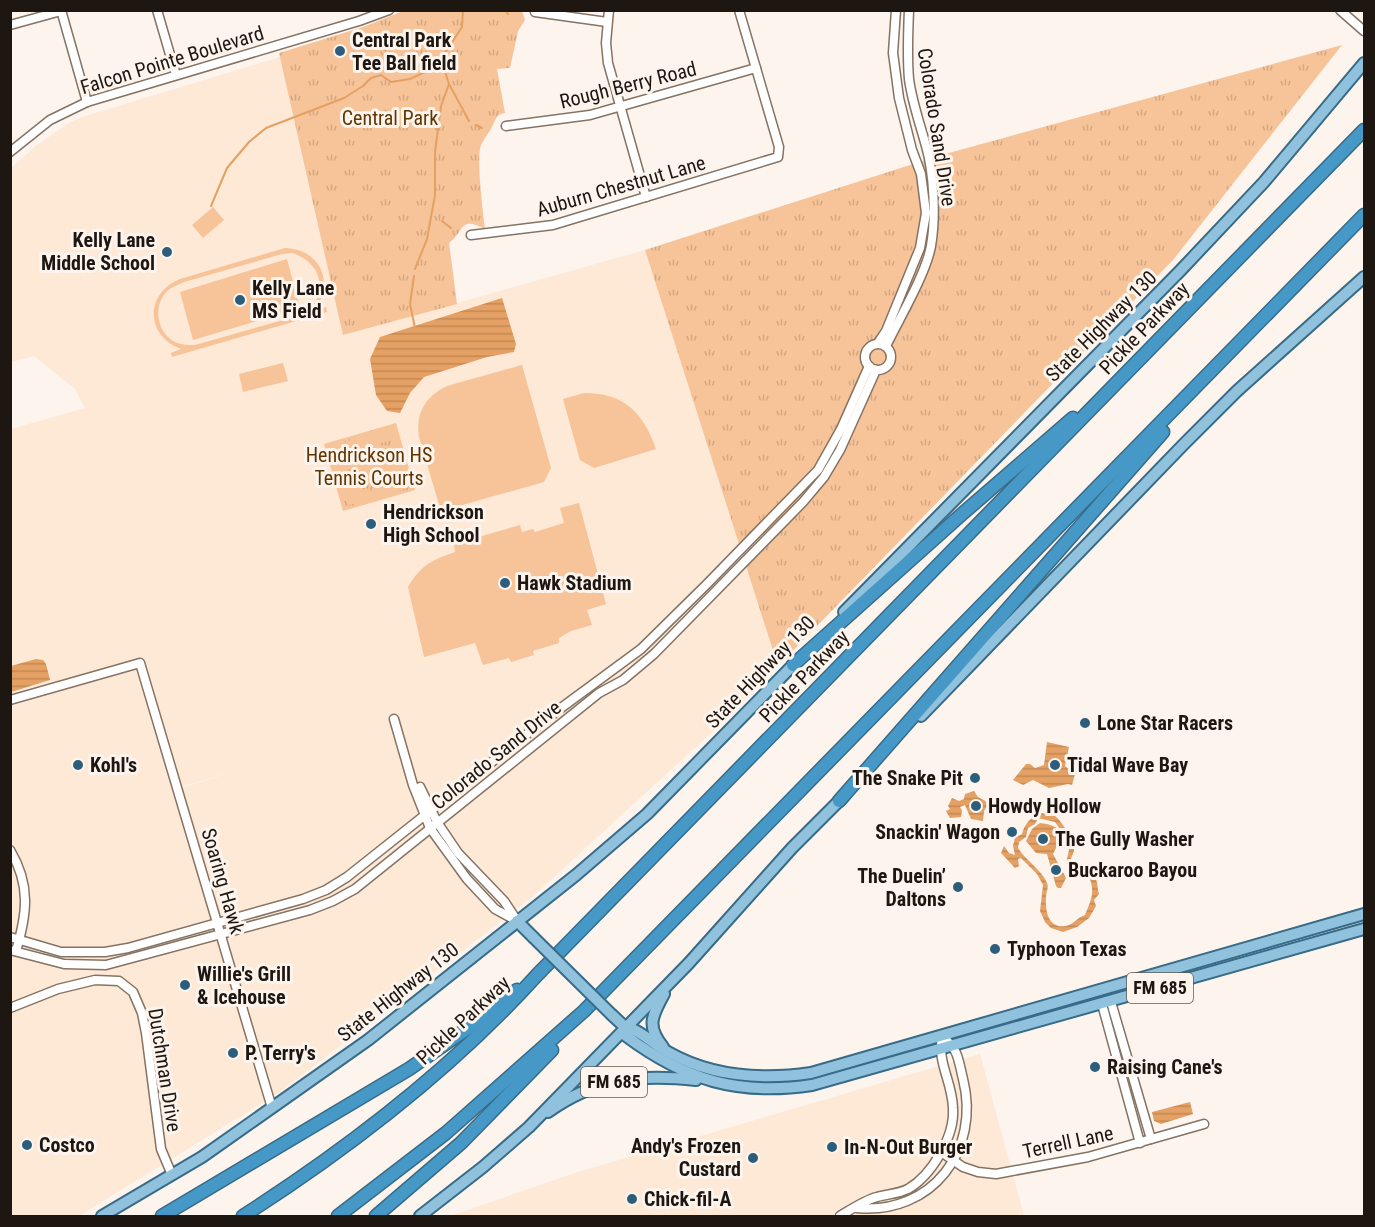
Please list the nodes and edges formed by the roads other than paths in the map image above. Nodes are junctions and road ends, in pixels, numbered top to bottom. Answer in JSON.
{"nodes":[{"id":1,"x":157,"y":10,"type":"edge"},
{"id":2,"x":389,"y":10,"type":"edge"},
{"id":3,"x":609,"y":10,"type":"edge"},
{"id":4,"x":739,"y":10,"type":"edge"},
{"id":5,"x":896,"y":10,"type":"edge"},
{"id":6,"x":909,"y":10,"type":"edge"},
{"id":7,"x":1340,"y":10,"type":"edge"},
{"id":8,"x":61,"y":11,"type":"edge"},
{"id":9,"x":535,"y":12,"type":"dead end"},
{"id":10,"x":607,"y":22,"type":"junction"},
{"id":11,"x":10,"y":25,"type":"edge"},
{"id":12,"x":1365,"y":31,"type":"edge"},
{"id":13,"x":1365,"y":63,"type":"edge"},
{"id":14,"x":756,"y":68,"type":"junction"},
{"id":15,"x":176,"y":75,"type":"junction"},
{"id":16,"x":87,"y":102,"type":"junction"},
{"id":17,"x":620,"y":107,"type":"junction"},
{"id":18,"x":506,"y":126,"type":"dead end"},
{"id":19,"x":1365,"y":130,"type":"edge"},
{"id":20,"x":10,"y":152,"type":"edge"},
{"id":21,"x":646,"y":197,"type":"junction"},
{"id":22,"x":1365,"y":215,"type":"edge"},
{"id":23,"x":471,"y":235,"type":"dead end"},
{"id":24,"x":928,"y":235,"type":"junction"},
{"id":25,"x":1365,"y":277,"type":"edge"},
{"id":26,"x":1275,"y":307,"type":"junction"},
{"id":27,"x":882,"y":345,"type":"junction"},
{"id":28,"x":1154,"y":345,"type":"junction"},
{"id":29,"x":872,"y":368,"type":"junction"},
{"id":30,"x":653,"y":636,"type":"junction"},
{"id":31,"x":654,"y":654,"type":"junction"},
{"id":32,"x":793,"y":665,"type":"junction"},
{"id":33,"x":10,"y":700,"type":"edge"},
{"id":34,"x":394,"y":719,"type":"dead end"},
{"id":35,"x":839,"y":801,"type":"junction"},
{"id":36,"x":429,"y":814,"type":"junction"},
{"id":37,"x":434,"y":825,"type":"junction"},
{"id":38,"x":10,"y":850,"type":"edge"},
{"id":39,"x":1365,"y":914,"type":"edge"},
{"id":40,"x":517,"y":921,"type":"junction"},
{"id":41,"x":218,"y":923,"type":"junction"},
{"id":42,"x":1365,"y":929,"type":"edge"},
{"id":43,"x":222,"y":935,"type":"junction"},
{"id":44,"x":15,"y":938,"type":"edge"},
{"id":45,"x":13,"y":951,"type":"edge"},
{"id":46,"x":537,"y":975,"type":"junction"},
{"id":47,"x":669,"y":984,"type":"junction"},
{"id":48,"x":1107,"y":1003,"type":"junction"},
{"id":49,"x":10,"y":1008,"type":"edge"},
{"id":50,"x":584,"y":1011,"type":"junction"},
{"id":51,"x":625,"y":1027,"type":"junction"},
{"id":52,"x":1121,"y":1034,"type":"junction"},
{"id":53,"x":942,"y":1036,"type":"junction"},
{"id":54,"x":1111,"y":1036,"type":"junction"},
{"id":55,"x":955,"y":1046,"type":"junction"},
{"id":56,"x":940,"y":1050,"type":"junction"},
{"id":57,"x":667,"y":1052,"type":"junction"},
{"id":58,"x":711,"y":1082,"type":"junction"},
{"id":59,"x":964,"y":1084,"type":"junction"},
{"id":60,"x":951,"y":1090,"type":"junction"},
{"id":61,"x":1142,"y":1106,"type":"junction"},
{"id":62,"x":1131,"y":1107,"type":"junction"},
{"id":63,"x":272,"y":1108,"type":"junction"},
{"id":64,"x":1204,"y":1124,"type":"dead end"},
{"id":65,"x":529,"y":1127,"type":"junction"},
{"id":66,"x":1151,"y":1139,"type":"junction"},
{"id":67,"x":1140,"y":1143,"type":"junction"},
{"id":68,"x":941,"y":1152,"type":"junction"},
{"id":69,"x":954,"y":1160,"type":"junction"},
{"id":70,"x":172,"y":1175,"type":"junction"},
{"id":71,"x":890,"y":1196,"type":"junction"},
{"id":72,"x":892,"y":1206,"type":"junction"},
{"id":73,"x":857,"y":1208,"type":"junction"},
{"id":74,"x":102,"y":1216,"type":"edge"},
{"id":75,"x":162,"y":1216,"type":"edge"},
{"id":76,"x":243,"y":1216,"type":"edge"},
{"id":77,"x":338,"y":1216,"type":"edge"},
{"id":78,"x":376,"y":1216,"type":"edge"},
{"id":79,"x":420,"y":1216,"type":"edge"},
{"id":80,"x":840,"y":1216,"type":"edge"}],
"edges":[{"from":1,"to":15,"type":"street"},
{"from":2,"to":15,"type":"street","name":"Falcon Pointe Boulevard"},
{"from":3,"to":10,"type":"street"},
{"from":4,"to":14,"type":"street"},
{"from":5,"to":24,"type":"street","name":"Colorado Sand Drive"},
{"from":6,"to":24,"type":"street","name":"Colorado Sand Drive"},
{"from":7,"to":12,"type":"street"},
{"from":8,"to":11,"type":"street"},
{"from":8,"to":16,"type":"street"},
{"from":9,"to":10,"type":"street"},
{"from":10,"to":17,"type":"street"},
{"from":13,"to":32,"type":"main road","name":"State Highway 130"},
{"from":14,"to":17,"type":"street","name":"Rough Berry Road"},
{"from":14,"to":21,"type":"street","name":"Auburn Chestnut Lane"},
{"from":15,"to":16,"type":"street","name":"Falcon Pointe Boulevard"},
{"from":16,"to":20,"type":"street","name":"Falcon Pointe Boulevard"},
{"from":17,"to":18,"type":"street","name":"Rough Berry Road"},
{"from":17,"to":21,"type":"street"},
{"from":19,"to":28,"type":"highway","name":"Pickle Parkway"},
{"from":21,"to":23,"type":"street","name":"Auburn Chestnut Lane"},
{"from":22,"to":26,"type":"highway"},
{"from":24,"to":27,"type":"street","name":"Colorado Sand Drive"},
{"from":25,"to":35,"type":"main road"},
{"from":26,"to":35,"type":"highway"},
{"from":26,"to":50,"type":"highway"},
{"from":27,"to":29,"type":"street"},
{"from":27,"to":29,"type":"street"},
{"from":28,"to":32,"type":"highway"},
{"from":28,"to":46,"type":"highway","name":"Pickle Parkway"},
{"from":29,"to":30,"type":"street","name":"Colorado Sand Drive"},
{"from":29,"to":31,"type":"street","name":"Colorado Sand Drive"},
{"from":30,"to":31,"type":"street"},
{"from":30,"to":36,"type":"street","name":"Colorado Sand Drive"},
{"from":31,"to":37,"type":"street","name":"Colorado Sand Drive"},
{"from":32,"to":40,"type":"main road","name":"State Highway 130"},
{"from":33,"to":41,"type":"street","name":"Soaring Hawk"},
{"from":34,"to":36,"type":"street"},
{"from":35,"to":47,"type":"main road"},
{"from":36,"to":37,"type":"street"},
{"from":36,"to":41,"type":"street","name":"Colorado Sand Drive"},
{"from":37,"to":40,"type":"street"},
{"from":37,"to":43,"type":"street","name":"Colorado Sand Drive"},
{"from":38,"to":44,"type":"street"},
{"from":39,"to":53,"type":"main road","name":"FM 685","number":"FM 685"},
{"from":40,"to":51,"type":"main road","name":"FM 685","number":"FM 685","bridge":true},
{"from":40,"to":63,"type":"main road","name":"State Highway 130"},
{"from":41,"to":43,"type":"street","name":"Soaring Hawk"},
{"from":41,"to":44,"type":"street","name":"Colorado Sand Drive"},
{"from":42,"to":48,"type":"main road","name":"FM 685","number":"FM 685"},
{"from":43,"to":45,"type":"street","name":"Colorado Sand Drive"},
{"from":43,"to":63,"type":"street","name":"Soaring Hawk"},
{"from":44,"to":45,"type":"street"},
{"from":46,"to":75,"type":"highway"},
{"from":46,"to":76,"type":"highway","name":"Pickle Parkway"},
{"from":47,"to":51,"type":"main road"},
{"from":47,"to":57,"type":"main road"},
{"from":48,"to":52,"type":"street"},
{"from":48,"to":54,"type":"street"},
{"from":48,"to":55,"type":"main road","name":"FM 685","number":"FM 685"},
{"from":49,"to":70,"type":"street","name":"Dutchman Drive"},
{"from":50,"to":77,"type":"highway"},
{"from":50,"to":78,"type":"highway"},
{"from":51,"to":57,"type":"main road","name":"FM 685","number":"FM 685"},
{"from":51,"to":58,"type":"main road","name":"FM 685"},
{"from":51,"to":65,"type":"main road"},
{"from":52,"to":54,"type":"street"},
{"from":52,"to":61,"type":"street"},
{"from":53,"to":55,"type":"street"},
{"from":53,"to":56,"type":"street"},
{"from":53,"to":57,"type":"main road","name":"FM 685","number":"FM 685"},
{"from":54,"to":62,"type":"street"},
{"from":55,"to":56,"type":"main road","name":"FM 685","number":"FM 685"},
{"from":55,"to":59,"type":"street"},
{"from":56,"to":58,"type":"main road","name":"FM 685","number":"FM 685"},
{"from":56,"to":60,"type":"street"},
{"from":58,"to":65,"type":"main road","number":"FM 685"},
{"from":59,"to":60,"type":"street"},
{"from":59,"to":69,"type":"street"},
{"from":60,"to":68,"type":"street"},
{"from":61,"to":62,"type":"street"},
{"from":61,"to":66,"type":"street"},
{"from":62,"to":67,"type":"street"},
{"from":63,"to":70,"type":"main road","name":"State Highway 130"},
{"from":64,"to":66,"type":"street","name":"Terrell Lane"},
{"from":65,"to":79,"type":"main road","number":"FM 685"},
{"from":66,"to":67,"type":"street","name":"Terrell Lane"},
{"from":67,"to":69,"type":"street","name":"Terrell Lane"},
{"from":68,"to":69,"type":"street","name":"Terrell Lane"},
{"from":68,"to":71,"type":"street"},
{"from":69,"to":72,"type":"street"},
{"from":70,"to":74,"type":"main road","name":"State Highway 130"},
{"from":71,"to":72,"type":"street"},
{"from":71,"to":73,"type":"street"},
{"from":72,"to":73,"type":"street"},
{"from":73,"to":80,"type":"street"}]}
